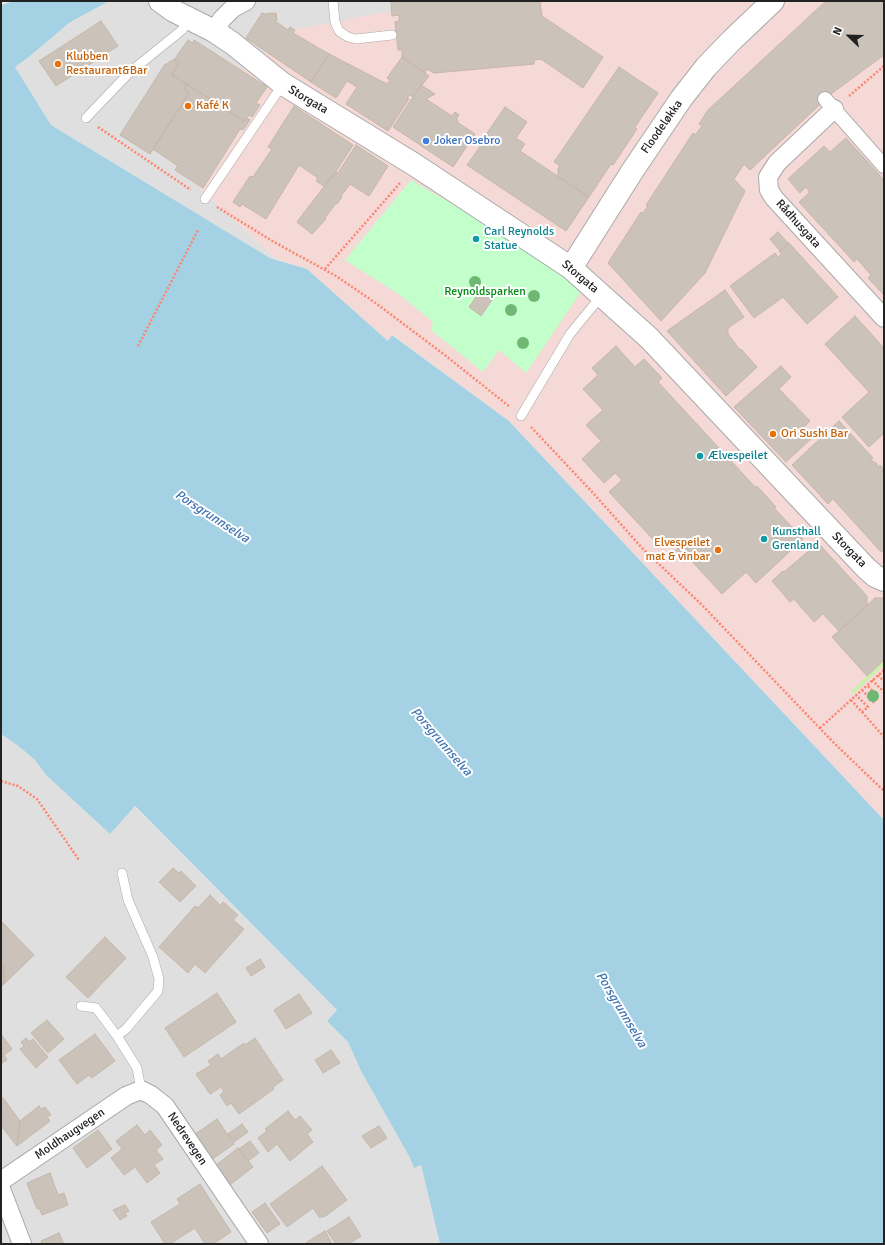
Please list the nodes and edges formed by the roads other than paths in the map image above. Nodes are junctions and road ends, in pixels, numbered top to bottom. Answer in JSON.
{"nodes":[{"id":1,"x":246,"y":1,"type":"edge"},
{"id":2,"x":333,"y":1,"type":"edge"},
{"id":3,"x":773,"y":1,"type":"edge"},
{"id":4,"x":175,"y":10,"type":"edge"},
{"id":5,"x":214,"y":31,"type":"junction"},
{"id":6,"x":392,"y":35,"type":"dead end"},
{"id":7,"x":283,"y":84,"type":"junction"},
{"id":8,"x":830,"y":104,"type":"joint"},
{"id":9,"x":86,"y":118,"type":"road end"},
{"id":10,"x":884,"y":166,"type":"edge"},
{"id":11,"x":205,"y":199,"type":"road end"},
{"id":12,"x":571,"y":268,"type":"junction"},
{"id":13,"x":602,"y":295,"type":"junction"},
{"id":14,"x":884,"y":318,"type":"edge"},
{"id":15,"x":520,"y":416,"type":"road end"},
{"id":16,"x":884,"y":580,"type":"edge"},
{"id":17,"x":122,"y":874,"type":"dead end"},
{"id":18,"x":81,"y":1006,"type":"dead end"},
{"id":19,"x":118,"y":1036,"type":"junction"},
{"id":20,"x":141,"y":1090,"type":"junction"},
{"id":21,"x":1,"y":1182,"type":"edge"},
{"id":22,"x":1,"y":1188,"type":"edge"},
{"id":23,"x":22,"y":1244,"type":"edge"},
{"id":24,"x":259,"y":1244,"type":"edge"}],
"edges":[{"from":1,"to":5,"type":"street"},
{"from":2,"to":6,"type":"lane"},
{"from":3,"to":12,"type":"street","name":"Floodeløkka"},
{"from":4,"to":5,"type":"street","name":"Storgata"},
{"from":4,"to":9,"type":"lane"},
{"from":5,"to":7,"type":"street","name":"Storgata"},
{"from":7,"to":11,"type":"lane"},
{"from":7,"to":12,"type":"street","name":"Storgata"},
{"from":8,"to":10,"type":"street"},
{"from":8,"to":14,"type":"street","name":"Rådhusgata"},
{"from":12,"to":13,"type":"street","name":"Storgata"},
{"from":13,"to":15,"type":"lane"},
{"from":13,"to":16,"type":"street","name":"Storgata"},
{"from":17,"to":19,"type":"lane"},
{"from":18,"to":19,"type":"lane"},
{"from":19,"to":20,"type":"lane"},
{"from":20,"to":21,"type":"street","name":"Moldhaugvegen"},
{"from":20,"to":24,"type":"street","name":"Nedrevegen"},
{"from":22,"to":23,"type":"street"}]}
